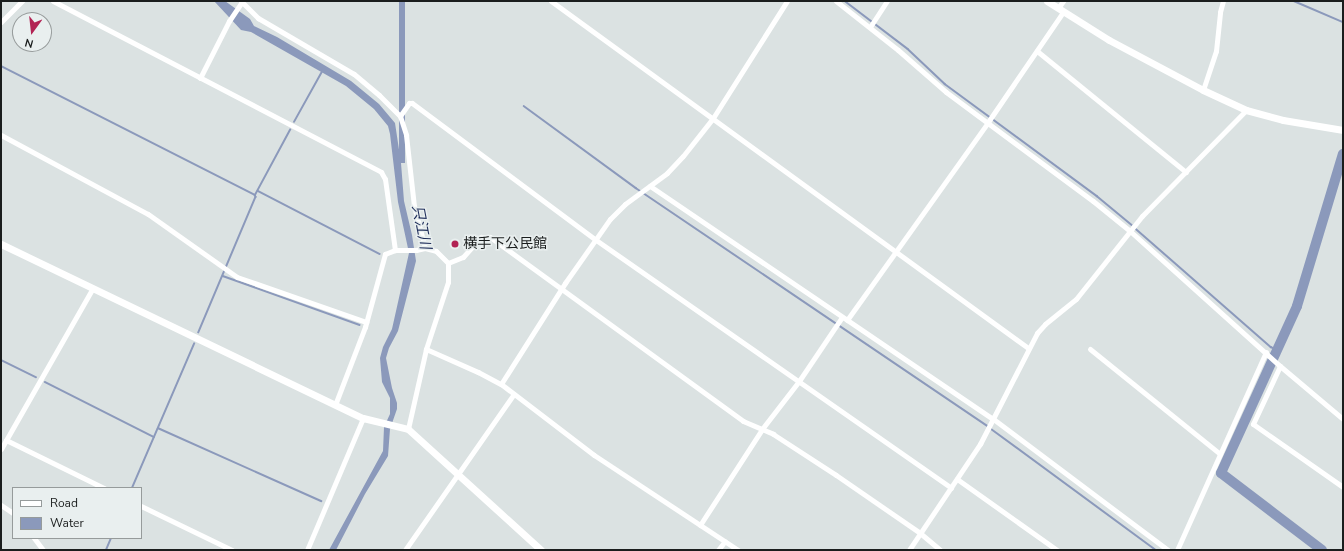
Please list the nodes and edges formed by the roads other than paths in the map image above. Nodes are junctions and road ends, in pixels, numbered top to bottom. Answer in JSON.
{"nodes":[{"id":1,"x":22,"y":1,"type":"edge"},
{"id":2,"x":53,"y":1,"type":"edge"},
{"id":3,"x":551,"y":1,"type":"edge"},
{"id":4,"x":787,"y":1,"type":"edge"},
{"id":5,"x":836,"y":1,"type":"edge"},
{"id":6,"x":887,"y":1,"type":"edge"},
{"id":7,"x":1047,"y":1,"type":"edge"},
{"id":8,"x":1063,"y":1,"type":"edge"},
{"id":9,"x":1223,"y":1,"type":"edge"},
{"id":10,"x":242,"y":2,"type":"edge"},
{"id":11,"x":1060,"y":10,"type":"junction"},
{"id":12,"x":1,"y":22,"type":"edge"},
{"id":13,"x":870,"y":27,"type":"junction"},
{"id":14,"x":1037,"y":51,"type":"junction"},
{"id":15,"x":200,"y":78,"type":"junction"},
{"id":16,"x":1203,"y":90,"type":"junction"},
{"id":17,"x":1246,"y":110,"type":"junction"},
{"id":18,"x":400,"y":116,"type":"junction"},
{"id":19,"x":713,"y":118,"type":"junction"},
{"id":20,"x":988,"y":122,"type":"junction"},
{"id":21,"x":1343,"y":130,"type":"edge"},
{"id":22,"x":1,"y":135,"type":"edge"},
{"id":23,"x":1186,"y":172,"type":"junction"},
{"id":24,"x":648,"y":187,"type":"junction"},
{"id":25,"x":1130,"y":231,"type":"junction"},
{"id":26,"x":596,"y":240,"type":"junction"},
{"id":27,"x":1,"y":244,"type":"edge"},
{"id":28,"x":425,"y":248,"type":"junction"},
{"id":29,"x":395,"y":250,"type":"junction"},
{"id":30,"x":896,"y":252,"type":"junction"},
{"id":31,"x":448,"y":263,"type":"junction"},
{"id":32,"x":93,"y":288,"type":"junction"},
{"id":33,"x":562,"y":288,"type":"junction"},
{"id":34,"x":843,"y":319,"type":"junction"},
{"id":35,"x":366,"y":322,"type":"junction"},
{"id":36,"x":1028,"y":348,"type":"junction"},
{"id":37,"x":426,"y":349,"type":"junction"},
{"id":38,"x":1090,"y":349,"type":"dead end"},
{"id":39,"x":1266,"y":352,"type":"junction"},
{"id":40,"x":1280,"y":366,"type":"junction"},
{"id":41,"x":798,"y":381,"type":"junction"},
{"id":42,"x":501,"y":384,"type":"junction"},
{"id":43,"x":514,"y":394,"type":"junction"},
{"id":44,"x":335,"y":405,"type":"junction"},
{"id":45,"x":362,"y":418,"type":"junction"},
{"id":46,"x":1343,"y":419,"type":"edge"},
{"id":47,"x":991,"y":421,"type":"junction"},
{"id":48,"x":762,"y":429,"type":"junction"},
{"id":49,"x":408,"y":430,"type":"junction"},
{"id":50,"x":6,"y":440,"type":"junction"},
{"id":51,"x":1,"y":449,"type":"edge"},
{"id":52,"x":1220,"y":454,"type":"junction"},
{"id":53,"x":458,"y":474,"type":"junction"},
{"id":54,"x":957,"y":479,"type":"junction"},
{"id":55,"x":102,"y":487,"type":"edge"},
{"id":56,"x":1343,"y":487,"type":"edge"},
{"id":57,"x":951,"y":488,"type":"junction"},
{"id":58,"x":1,"y":505,"type":"edge"},
{"id":59,"x":142,"y":506,"type":"edge"},
{"id":60,"x":12,"y":512,"type":"edge"},
{"id":61,"x":700,"y":525,"type":"junction"},
{"id":62,"x":920,"y":533,"type":"junction"},
{"id":63,"x":35,"y":539,"type":"edge"},
{"id":64,"x":724,"y":541,"type":"junction"},
{"id":65,"x":43,"y":550,"type":"edge"},
{"id":66,"x":232,"y":550,"type":"edge"},
{"id":67,"x":308,"y":550,"type":"edge"},
{"id":68,"x":405,"y":550,"type":"edge"},
{"id":69,"x":541,"y":550,"type":"edge"},
{"id":70,"x":718,"y":550,"type":"edge"},
{"id":71,"x":738,"y":550,"type":"edge"},
{"id":72,"x":909,"y":550,"type":"edge"},
{"id":73,"x":940,"y":550,"type":"edge"},
{"id":74,"x":1056,"y":550,"type":"edge"},
{"id":75,"x":1168,"y":550,"type":"edge"},
{"id":76,"x":1177,"y":550,"type":"edge"}],
"edges":[{"from":1,"to":12,"type":"street"},
{"from":2,"to":15,"type":"street"},
{"from":3,"to":19,"type":"street"},
{"from":4,"to":19,"type":"street"},
{"from":5,"to":13,"type":"street"},
{"from":6,"to":13,"type":"street"},
{"from":7,"to":11,"type":"street"},
{"from":8,"to":11,"type":"street"},
{"from":9,"to":16,"type":"street"},
{"from":10,"to":15,"type":"street"},
{"from":10,"to":18,"type":"street"},
{"from":11,"to":14,"type":"street"},
{"from":11,"to":16,"type":"street"},
{"from":13,"to":20,"type":"street"},
{"from":14,"to":20,"type":"street"},
{"from":14,"to":23,"type":"street"},
{"from":15,"to":29,"type":"street"},
{"from":16,"to":17,"type":"street"},
{"from":17,"to":21,"type":"street"},
{"from":17,"to":23,"type":"street"},
{"from":18,"to":26,"type":"street"},
{"from":18,"to":28,"type":"street"},
{"from":19,"to":24,"type":"street"},
{"from":19,"to":30,"type":"street"},
{"from":20,"to":25,"type":"street"},
{"from":20,"to":30,"type":"street"},
{"from":22,"to":35,"type":"street"},
{"from":23,"to":25,"type":"street"},
{"from":24,"to":26,"type":"street"},
{"from":24,"to":34,"type":"street"},
{"from":25,"to":36,"type":"street"},
{"from":25,"to":39,"type":"street"},
{"from":26,"to":33,"type":"street"},
{"from":26,"to":41,"type":"street"},
{"from":27,"to":32,"type":"street"},
{"from":28,"to":29,"type":"street"},
{"from":28,"to":31,"type":"street"},
{"from":29,"to":35,"type":"street"},
{"from":30,"to":34,"type":"street"},
{"from":30,"to":36,"type":"street"},
{"from":31,"to":33,"type":"street"},
{"from":31,"to":37,"type":"street"},
{"from":32,"to":44,"type":"street"},
{"from":32,"to":50,"type":"street"},
{"from":33,"to":42,"type":"street"},
{"from":33,"to":48,"type":"street"},
{"from":34,"to":41,"type":"street"},
{"from":34,"to":47,"type":"street"},
{"from":35,"to":44,"type":"street"},
{"from":36,"to":47,"type":"street"},
{"from":37,"to":42,"type":"street"},
{"from":37,"to":49,"type":"street"},
{"from":38,"to":52,"type":"street"},
{"from":39,"to":40,"type":"street"},
{"from":39,"to":52,"type":"street"},
{"from":40,"to":46,"type":"street"},
{"from":40,"to":56,"type":"street"},
{"from":41,"to":48,"type":"street"},
{"from":41,"to":57,"type":"street"},
{"from":42,"to":43,"type":"street"},
{"from":43,"to":53,"type":"street"},
{"from":43,"to":61,"type":"street"},
{"from":44,"to":45,"type":"street"},
{"from":45,"to":49,"type":"street"},
{"from":45,"to":67,"type":"street"},
{"from":47,"to":54,"type":"street"},
{"from":47,"to":75,"type":"street"},
{"from":48,"to":61,"type":"street"},
{"from":48,"to":62,"type":"street"},
{"from":49,"to":53,"type":"street"},
{"from":50,"to":51,"type":"street"},
{"from":50,"to":55,"type":"street"},
{"from":52,"to":76,"type":"street"},
{"from":53,"to":68,"type":"street"},
{"from":53,"to":69,"type":"street"},
{"from":54,"to":57,"type":"street"},
{"from":54,"to":74,"type":"street"},
{"from":57,"to":62,"type":"street"},
{"from":58,"to":60,"type":"street"},
{"from":59,"to":66,"type":"street"},
{"from":61,"to":64,"type":"street"},
{"from":62,"to":72,"type":"street"},
{"from":62,"to":73,"type":"street"},
{"from":63,"to":65,"type":"street"},
{"from":64,"to":70,"type":"street"},
{"from":64,"to":71,"type":"street"}]}
